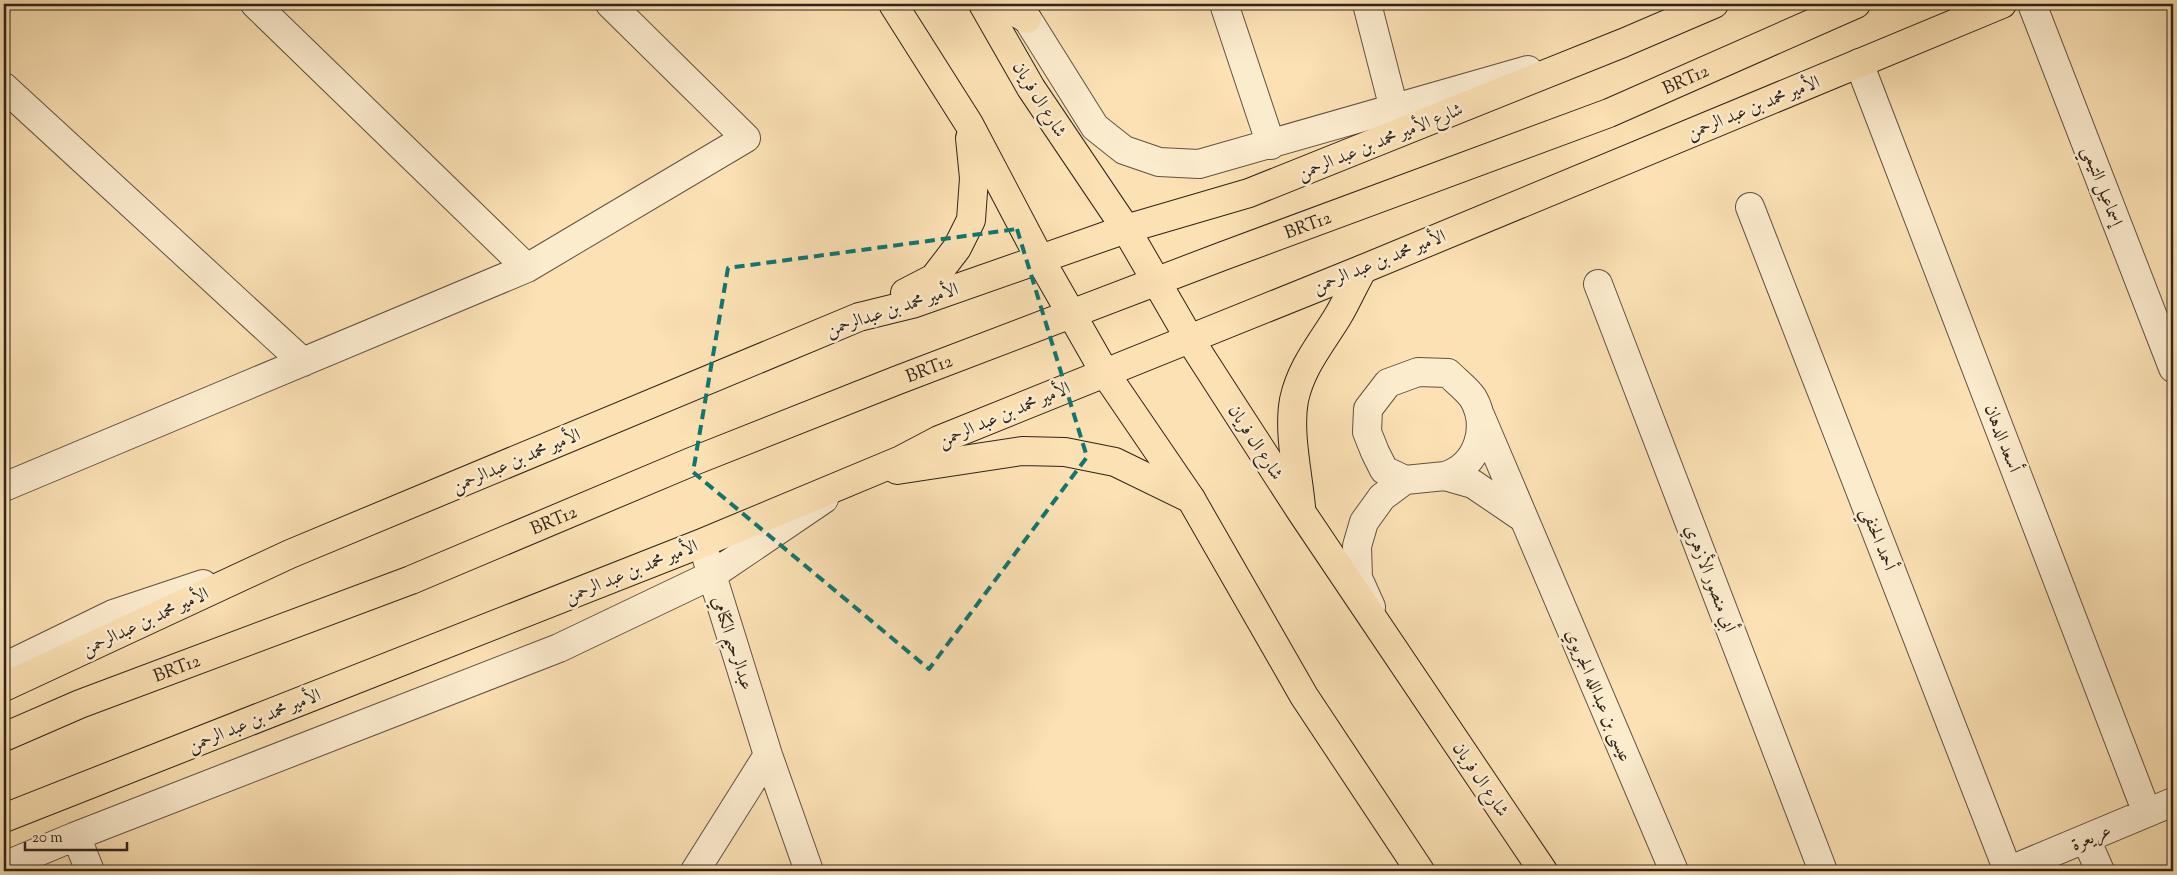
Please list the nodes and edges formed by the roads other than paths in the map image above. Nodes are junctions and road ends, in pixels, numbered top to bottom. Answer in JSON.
{"nodes":[{"id":1,"x":255,"y":4,"type":"edge"},
{"id":2,"x":610,"y":4,"type":"edge"},
{"id":3,"x":894,"y":4,"type":"edge"},
{"id":4,"x":983,"y":4,"type":"edge"},
{"id":5,"x":1002,"y":4,"type":"edge"},
{"id":6,"x":1224,"y":4,"type":"edge"},
{"id":7,"x":1367,"y":4,"type":"edge"},
{"id":8,"x":1714,"y":4,"type":"edge"},
{"id":9,"x":1856,"y":4,"type":"edge"},
{"id":10,"x":2002,"y":4,"type":"edge"},
{"id":11,"x":2032,"y":4,"type":"edge"},
{"id":12,"x":1022,"y":12,"type":"edge"},
{"id":13,"x":1623,"y":43,"type":"junction"},
{"id":14,"x":1858,"y":63,"type":"junction"},
{"id":15,"x":4,"y":87,"type":"edge"},
{"id":16,"x":1394,"y":109,"type":"junction"},
{"id":17,"x":969,"y":124,"type":"junction"},
{"id":18,"x":1271,"y":145,"type":"junction"},
{"id":19,"x":1750,"y":207,"type":"dead end"},
{"id":20,"x":1126,"y":229,"type":"junction"},
{"id":21,"x":1040,"y":259,"type":"junction"},
{"id":22,"x":527,"y":268,"type":"junction"},
{"id":23,"x":1362,"y":268,"type":"junction"},
{"id":24,"x":1156,"y":281,"type":"junction"},
{"id":25,"x":1598,"y":284,"type":"dead end"},
{"id":26,"x":1071,"y":314,"type":"junction"},
{"id":27,"x":859,"y":317,"type":"junction"},
{"id":28,"x":1189,"y":338,"type":"junction"},
{"id":29,"x":303,"y":362,"type":"junction"},
{"id":30,"x":2173,"y":368,"type":"edge"},
{"id":31,"x":1105,"y":372,"type":"junction"},
{"id":32,"x":1480,"y":416,"type":"junction"},
{"id":33,"x":1445,"y":476,"type":"junction"},
{"id":34,"x":857,"y":478,"type":"junction"},
{"id":35,"x":1405,"y":480,"type":"junction"},
{"id":36,"x":4,"y":486,"type":"edge"},
{"id":37,"x":1191,"y":499,"type":"junction"},
{"id":38,"x":1302,"y":513,"type":"junction"},
{"id":39,"x":1524,"y":519,"type":"junction"},
{"id":40,"x":702,"y":543,"type":"junction"},
{"id":41,"x":290,"y":554,"type":"junction"},
{"id":42,"x":712,"y":575,"type":"junction"},
{"id":43,"x":1383,"y":633,"type":"junction"},
{"id":44,"x":4,"y":667,"type":"edge"},
{"id":45,"x":4,"y":687,"type":"edge"},
{"id":46,"x":4,"y":736,"type":"edge"},
{"id":47,"x":768,"y":755,"type":"junction"},
{"id":48,"x":2173,"y":802,"type":"edge"},
{"id":49,"x":2147,"y":813,"type":"junction"},
{"id":50,"x":4,"y":818,"type":"edge"},
{"id":51,"x":76,"y":836,"type":"junction"},
{"id":52,"x":2086,"y":839,"type":"junction"},
{"id":53,"x":4,"y":866,"type":"edge"},
{"id":54,"x":90,"y":871,"type":"edge"},
{"id":55,"x":695,"y":871,"type":"edge"},
{"id":56,"x":808,"y":871,"type":"edge"},
{"id":57,"x":1420,"y":871,"type":"edge"},
{"id":58,"x":1543,"y":871,"type":"edge"},
{"id":59,"x":1674,"y":871,"type":"edge"},
{"id":60,"x":1823,"y":871,"type":"edge"},
{"id":61,"x":2008,"y":871,"type":"edge"},
{"id":62,"x":2100,"y":871,"type":"edge"}],
"edges":[{"from":1,"to":22,"type":"street"},
{"from":2,"to":22,"type":"street"},
{"from":3,"to":17,"type":"main road"},
{"from":4,"to":20,"type":"main road","name":"شارع ال فريان"},
{"from":5,"to":12,"type":"main road"},
{"from":6,"to":18,"type":"street"},
{"from":7,"to":16,"type":"street"},
{"from":8,"to":13,"type":"main road","name":"شارع الأمير محمد بن عبد الرحمن"},
{"from":9,"to":24,"type":"main road","name":"BRT12"},
{"from":10,"to":14,"type":"main road","name":"الأمير محمد بن عبد الرحمن"},
{"from":11,"to":30,"type":"street","name":"إسماعيل التيمي"},
{"from":12,"to":18,"type":"street"},
{"from":13,"to":16,"type":"street"},
{"from":13,"to":20,"type":"main road","name":"شارع الأمير محمد بن عبد الرحمن"},
{"from":14,"to":23,"type":"main road","name":"الأمير محمد بن عبد الرحمن"},
{"from":14,"to":49,"type":"street","name":"أسعد الدهان"},
{"from":15,"to":29,"type":"street"},
{"from":16,"to":18,"type":"street"},
{"from":17,"to":21,"type":"main road"},
{"from":17,"to":27,"type":"main road"},
{"from":19,"to":61,"type":"street","name":"أحمد الحنفي"},
{"from":20,"to":21,"type":"main road","name":"شارع الأمير محمد بن عبد الرحمن"},
{"from":20,"to":24,"type":"main road","name":"شارع ال فريان"},
{"from":21,"to":26,"type":"main road"},
{"from":21,"to":27,"type":"main road","name":"الأمير محمد بن عبدالرحمن"},
{"from":22,"to":29,"type":"street"},
{"from":23,"to":28,"type":"main road","name":"الأمير محمد بن عبد الرحمن"},
{"from":23,"to":38,"type":"main road"},
{"from":24,"to":26,"type":"main road","name":"BRT12"},
{"from":24,"to":28,"type":"main road","name":"شارع ال فريان"},
{"from":25,"to":60,"type":"street","name":"أبي منصور الأزهري"},
{"from":26,"to":31,"type":"main road"},
{"from":26,"to":46,"type":"main road","name":"BRT12"},
{"from":27,"to":41,"type":"main road","name":"الأمير محمد بن عبدالرحمن"},
{"from":28,"to":31,"type":"main road","name":"الأمير محمد بن عبد الرحمن"},
{"from":28,"to":38,"type":"main road","name":"شارع ال فريان"},
{"from":29,"to":36,"type":"street"},
{"from":31,"to":34,"type":"main road","name":"الأمير محمد بن عبد الرحمن"},
{"from":31,"to":37,"type":"main road"},
{"from":32,"to":33,"type":"street"},
{"from":32,"to":35,"type":"street"},
{"from":32,"to":39,"type":"street","name":"عيسى بن عبدالله الجريوي"},
{"from":33,"to":35,"type":"street"},
{"from":33,"to":39,"type":"street"},
{"from":34,"to":37,"type":"main road"},
{"from":34,"to":40,"type":"main road","name":"الأمير محمد بن عبد الرحمن"},
{"from":34,"to":42,"type":"street","name":"عبدالرحيم الكتامي"},
{"from":35,"to":43,"type":"street"},
{"from":37,"to":57,"type":"main road"},
{"from":38,"to":43,"type":"main road","name":"شارع ال فريان"},
{"from":39,"to":59,"type":"street","name":"عيسى بن عبدالله الجريوي"},
{"from":40,"to":42,"type":"street"},
{"from":40,"to":50,"type":"main road","name":"الأمير محمد بن عبد الرحمن"},
{"from":41,"to":44,"type":"street"},
{"from":41,"to":45,"type":"main road","name":"الأمير محمد بن عبدالرحمن"},
{"from":42,"to":47,"type":"street","name":"عبدالرحيم الكتامي"},
{"from":42,"to":51,"type":"street"},
{"from":43,"to":58,"type":"main road","name":"شارع ال فريان"},
{"from":47,"to":55,"type":"street"},
{"from":47,"to":56,"type":"street","name":"عبدالرحيم الكتامي"},
{"from":48,"to":49,"type":"street","name":"عريعرة"},
{"from":49,"to":52,"type":"street","name":"عريعرة"},
{"from":51,"to":53,"type":"street"},
{"from":51,"to":54,"type":"street"},
{"from":52,"to":61,"type":"street","name":"عريعرة"},
{"from":52,"to":62,"type":"street"}]}
